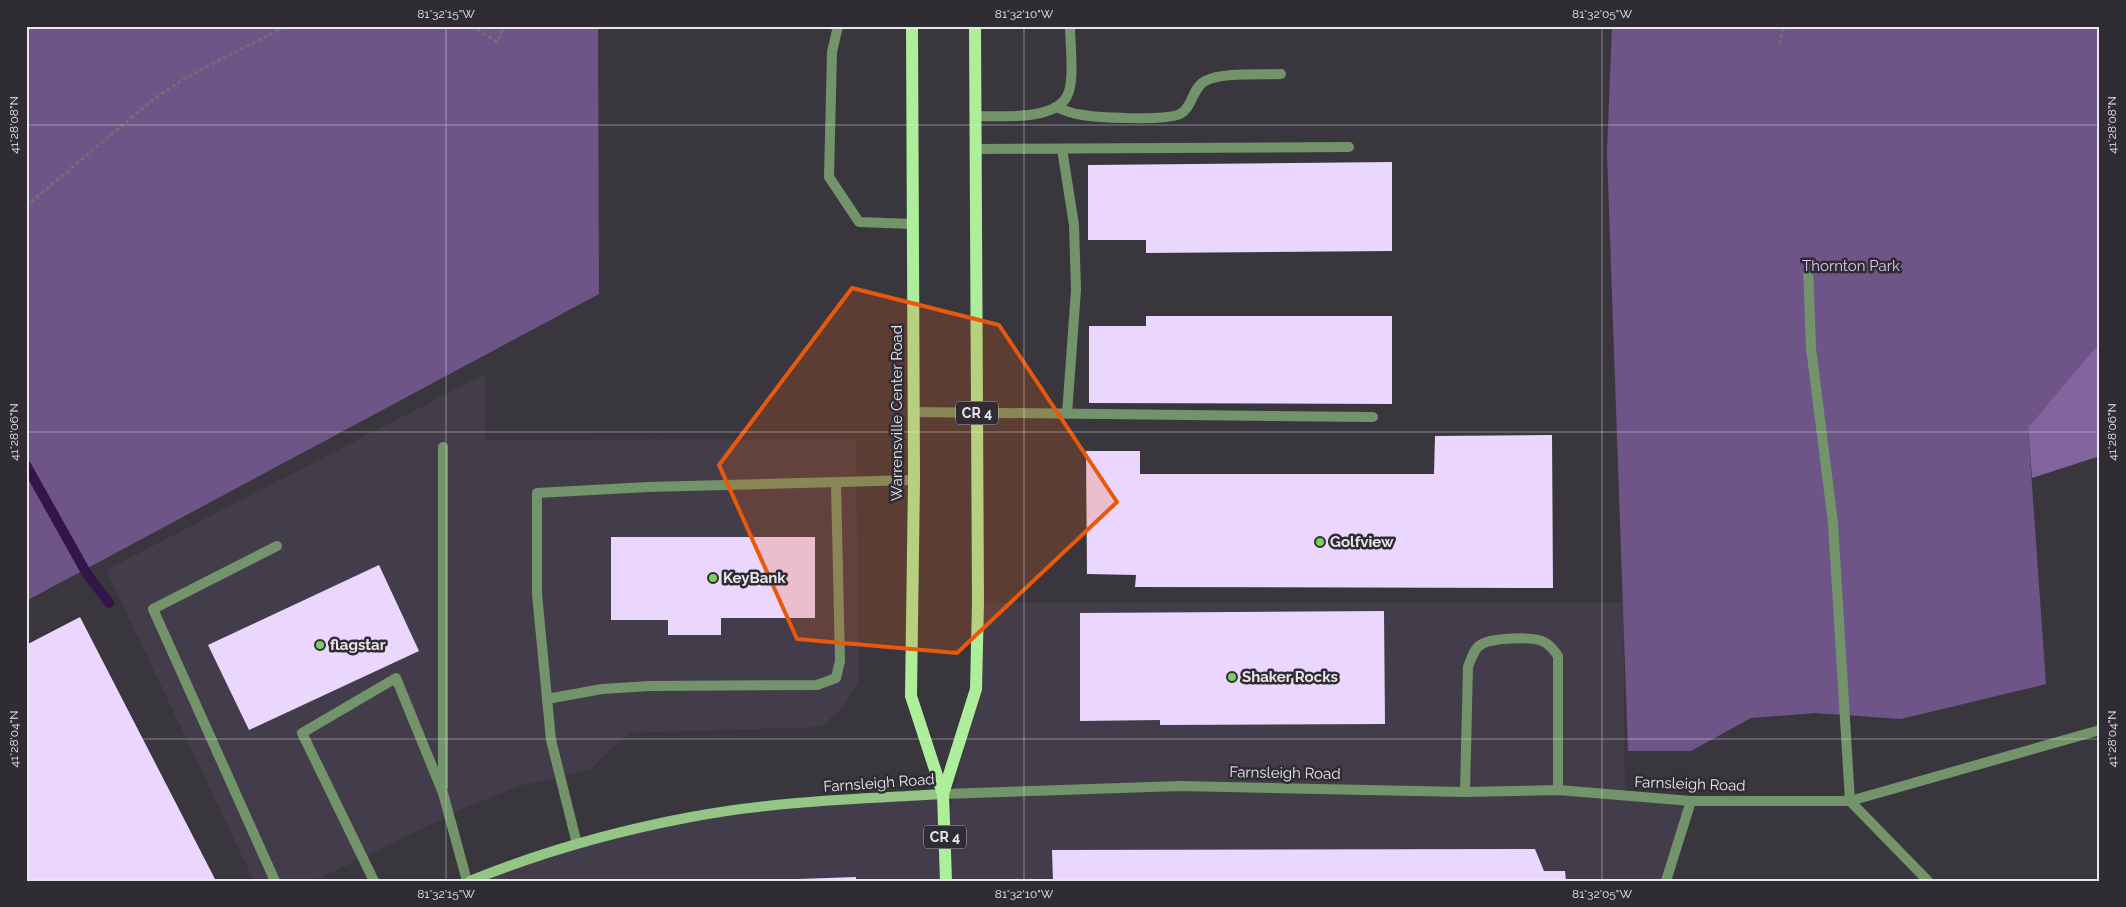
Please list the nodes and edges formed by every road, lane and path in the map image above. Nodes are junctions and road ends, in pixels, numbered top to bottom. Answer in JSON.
{"nodes":[{"id":1,"x":286,"y":26,"type":"edge"},
{"id":2,"x":472,"y":26,"type":"edge"},
{"id":3,"x":504,"y":26,"type":"edge"},
{"id":4,"x":838,"y":26,"type":"edge"},
{"id":5,"x":912,"y":26,"type":"edge"},
{"id":6,"x":975,"y":26,"type":"edge"},
{"id":7,"x":1070,"y":26,"type":"edge"},
{"id":8,"x":1784,"y":26,"type":"edge"},
{"id":9,"x":1779,"y":44,"type":"dead end"},
{"id":10,"x":1281,"y":74,"type":"dead end"},
{"id":11,"x":1055,"y":107,"type":"junction"},
{"id":12,"x":976,"y":116,"type":"junction"},
{"id":13,"x":1350,"y":148,"type":"dead end"},
{"id":14,"x":976,"y":149,"type":"junction"},
{"id":15,"x":1062,"y":149,"type":"junction"},
{"id":16,"x":26,"y":206,"type":"edge"},
{"id":17,"x":913,"y":224,"type":"junction"},
{"id":18,"x":1808,"y":267,"type":"dead end"},
{"id":19,"x":914,"y":412,"type":"junction"},
{"id":20,"x":977,"y":414,"type":"junction"},
{"id":21,"x":1067,"y":414,"type":"junction"},
{"id":22,"x":1373,"y":417,"type":"dead end"},
{"id":23,"x":443,"y":447,"type":"dead end"},
{"id":24,"x":914,"y":480,"type":"junction"},
{"id":25,"x":836,"y":484,"type":"junction"},
{"id":26,"x":277,"y":546,"type":"dead end"},
{"id":27,"x":547,"y":699,"type":"junction"},
{"id":28,"x":2100,"y":730,"type":"edge"},
{"id":29,"x":1558,"y":790,"type":"junction"},
{"id":30,"x":1465,"y":792,"type":"junction"},
{"id":31,"x":443,"y":793,"type":"junction"},
{"id":32,"x":943,"y":794,"type":"junction"},
{"id":33,"x":1691,"y":801,"type":"junction"},
{"id":34,"x":1850,"y":801,"type":"junction"},
{"id":35,"x":577,"y":844,"type":"junction"},
{"id":36,"x":275,"y":881,"type":"edge"},
{"id":37,"x":374,"y":881,"type":"edge"},
{"id":38,"x":468,"y":881,"type":"edge"},
{"id":39,"x":946,"y":881,"type":"edge"},
{"id":40,"x":1666,"y":881,"type":"edge"},
{"id":41,"x":1928,"y":881,"type":"edge"}],
"edges":[{"from":1,"to":16,"type":"path"},
{"from":2,"to":3,"type":"path"},
{"from":4,"to":17,"type":"street"},
{"from":5,"to":17,"type":"main road","name":"Warrensville Center Road"},
{"from":6,"to":12,"type":"main road","name":"Warrensville Center Road","number":"CR 4"},
{"from":7,"to":11,"type":"street"},
{"from":8,"to":9,"type":"path"},
{"from":10,"to":11,"type":"street"},
{"from":11,"to":12,"type":"street"},
{"from":12,"to":14,"type":"main road","name":"Warrensville Center Road","number":"CR 4"},
{"from":13,"to":15,"type":"street"},
{"from":14,"to":15,"type":"street"},
{"from":14,"to":20,"type":"main road","name":"Warrensville Center Road","number":"CR 4"},
{"from":15,"to":21,"type":"street"},
{"from":17,"to":19,"type":"main road","name":"Warrensville Center Road"},
{"from":18,"to":34,"type":"street"},
{"from":19,"to":20,"type":"street"},
{"from":19,"to":24,"type":"main road","name":"Warrensville Center Road","number":"CR 4"},
{"from":20,"to":21,"type":"street"},
{"from":20,"to":32,"type":"main road","name":"Warrensville Center Road","number":"CR 4"},
{"from":21,"to":22,"type":"street"},
{"from":23,"to":31,"type":"street"},
{"from":24,"to":25,"type":"street"},
{"from":24,"to":32,"type":"main road","name":"Warrensville Center Road","number":"CR 4"},
{"from":25,"to":27,"type":"street"},
{"from":25,"to":27,"type":"street"},
{"from":26,"to":36,"type":"street"},
{"from":27,"to":35,"type":"street"},
{"from":28,"to":34,"type":"street","name":"Farnsleigh Road"},
{"from":29,"to":30,"type":"street","name":"Farnsleigh Road"},
{"from":29,"to":30,"type":"street"},
{"from":29,"to":33,"type":"street","name":"Farnsleigh Road"},
{"from":30,"to":32,"type":"street","name":"Farnsleigh Road"},
{"from":31,"to":37,"type":"street"},
{"from":31,"to":38,"type":"street"},
{"from":32,"to":35,"type":"main road","name":"Farnsleigh Road"},
{"from":32,"to":39,"type":"main road","name":"Warrensville Center Road","number":"CR 4"},
{"from":33,"to":34,"type":"street","name":"Farnsleigh Road"},
{"from":33,"to":40,"type":"street"},
{"from":34,"to":41,"type":"street"},
{"from":35,"to":38,"type":"main road","name":"Farnsleigh Road"}]}
